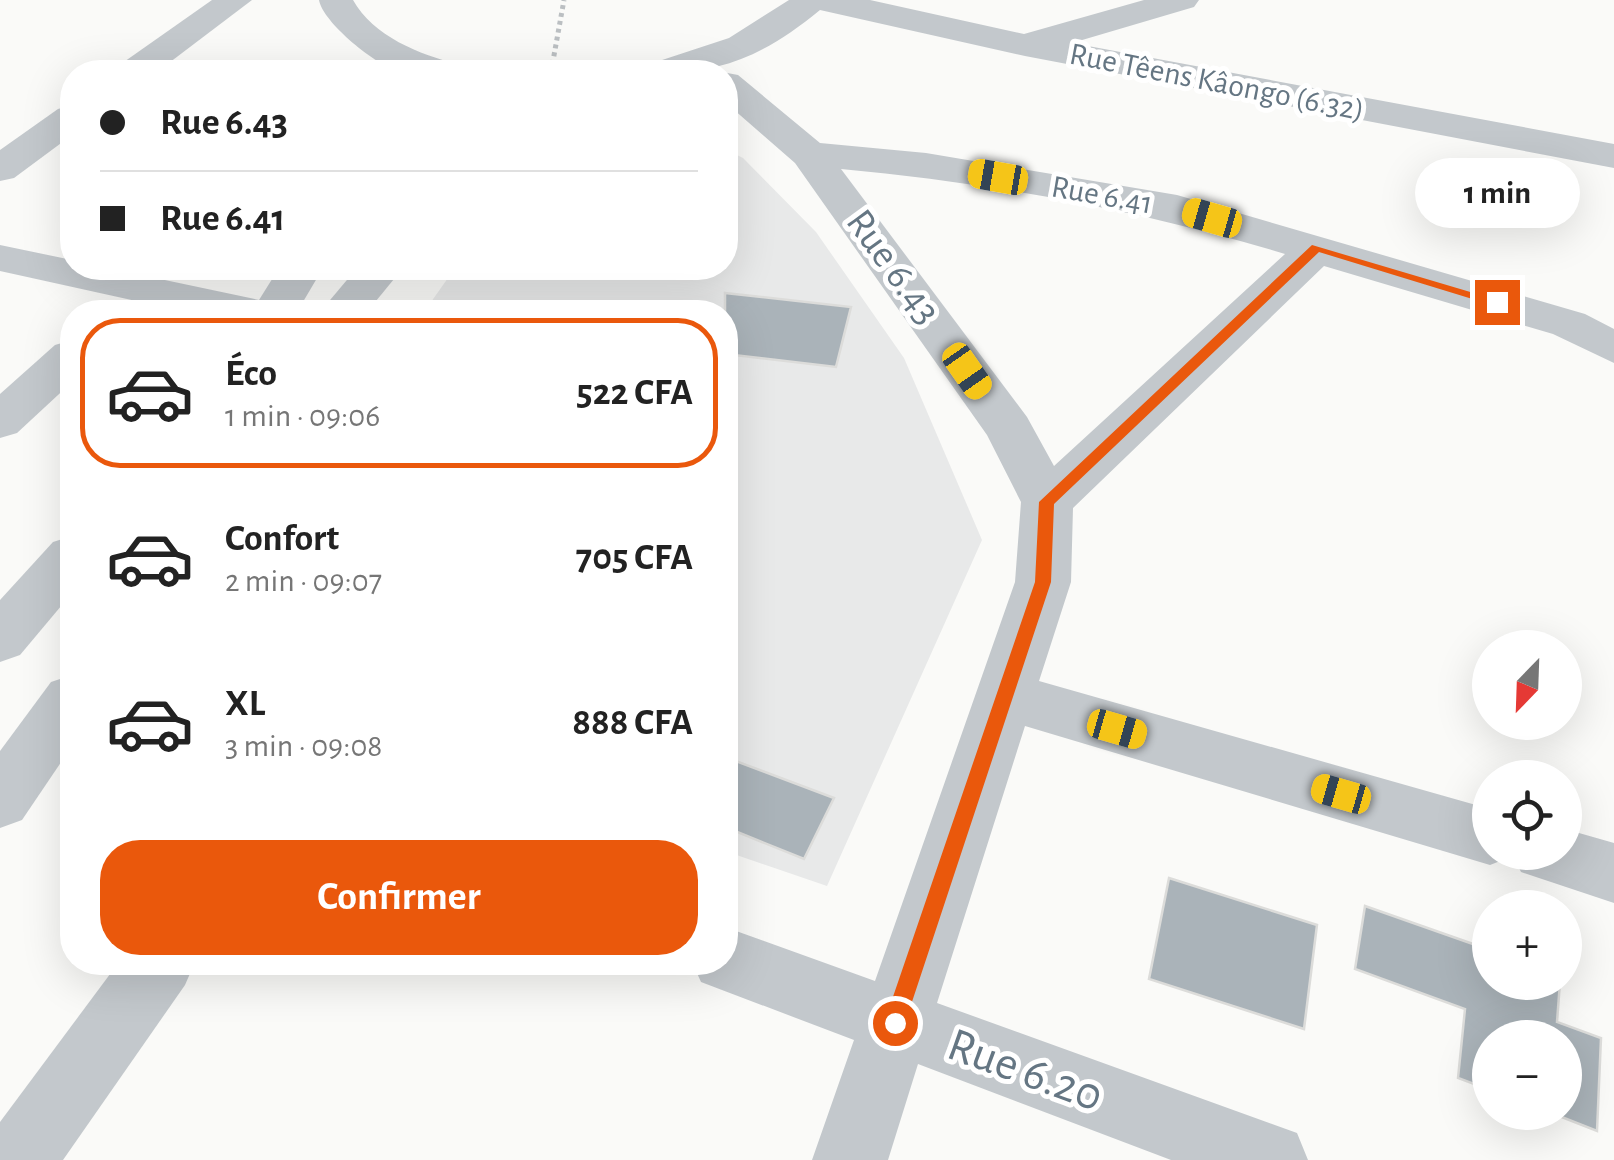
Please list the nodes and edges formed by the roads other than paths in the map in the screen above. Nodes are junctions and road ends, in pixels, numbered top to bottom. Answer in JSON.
{"nodes":[{"id":1,"x":235,"y":0,"type":"edge"},
{"id":2,"x":336,"y":0,"type":"edge"},
{"id":3,"x":810,"y":0,"type":"edge"},
{"id":4,"x":822,"y":0,"type":"edge"},
{"id":5,"x":1182,"y":0,"type":"edge"},
{"id":6,"x":1024,"y":46,"type":"junction"},
{"id":7,"x":151,"y":60,"type":"edge"},
{"id":8,"x":405,"y":60,"type":"edge"},
{"id":9,"x":732,"y":60,"type":"edge"},
{"id":10,"x":738,"y":94,"type":"edge"},
{"id":11,"x":60,"y":126,"type":"edge"},
{"id":12,"x":809,"y":154,"type":"junction"},
{"id":13,"x":1614,"y":156,"type":"edge"},
{"id":14,"x":0,"y":169,"type":"edge"},
{"id":15,"x":1317,"y":248,"type":"junction"},
{"id":16,"x":0,"y":258,"type":"edge"},
{"id":17,"x":60,"y":277,"type":"edge"},
{"id":18,"x":69,"y":280,"type":"edge"},
{"id":19,"x":371,"y":280,"type":"edge"},
{"id":20,"x":132,"y":300,"type":"edge"},
{"id":21,"x":353,"y":300,"type":"edge"},
{"id":22,"x":1614,"y":348,"type":"edge"},
{"id":23,"x":60,"y":367,"type":"edge"},
{"id":24,"x":0,"y":421,"type":"edge"},
{"id":25,"x":1046,"y":502,"type":"junction"},
{"id":26,"x":60,"y":570,"type":"edge"},
{"id":27,"x":0,"y":639,"type":"edge"},
{"id":28,"x":1006,"y":696,"type":"junction"},
{"id":29,"x":1472,"y":832,"type":"edge"},
{"id":30,"x":1582,"y":863,"type":"edge"},
{"id":31,"x":1614,"y":873,"type":"edge"},
{"id":32,"x":738,"y":963,"type":"edge"},
{"id":33,"x":152,"y":975,"type":"edge"},
{"id":34,"x":895,"y":1023,"type":"junction"},
{"id":35,"x":18,"y":1160,"type":"edge"},
{"id":36,"x":850,"y":1160,"type":"edge"},
{"id":37,"x":1270,"y":1160,"type":"edge"}],
"edges":[{"from":1,"to":7,"type":"street"},
{"from":2,"to":8,"type":"street"},
{"from":3,"to":9,"type":"street"},
{"from":4,"to":6,"type":"street","name":"Rue Têens Kâongo (6.32)"},
{"from":5,"to":6,"type":"street"},
{"from":6,"to":13,"type":"street","name":"Rue Têens Kâongo (6.32)"},
{"from":10,"to":12,"type":"street","name":"Rue 6.43"},
{"from":11,"to":14,"type":"street"},
{"from":12,"to":15,"type":"street","name":"Rue 6.41"},
{"from":12,"to":25,"type":"street","name":"Rue 6.43"},
{"from":15,"to":22,"type":"street","name":"Rue 6.41"},
{"from":15,"to":25,"type":"street"},
{"from":16,"to":17,"type":"street"},
{"from":18,"to":20,"type":"street"},
{"from":19,"to":21,"type":"street"},
{"from":23,"to":24,"type":"street"},
{"from":25,"to":28,"type":"street","name":"Rue 6.43"},
{"from":26,"to":27,"type":"street"},
{"from":28,"to":29,"type":"street"},
{"from":28,"to":34,"type":"street","name":"Rue 6.43"},
{"from":30,"to":31,"type":"street"},
{"from":32,"to":34,"type":"street","name":"Rue 6.20"},
{"from":33,"to":35,"type":"street"},
{"from":34,"to":36,"type":"street","name":"Rue 6.43"},
{"from":34,"to":37,"type":"street","name":"Rue 6.20"}]}
